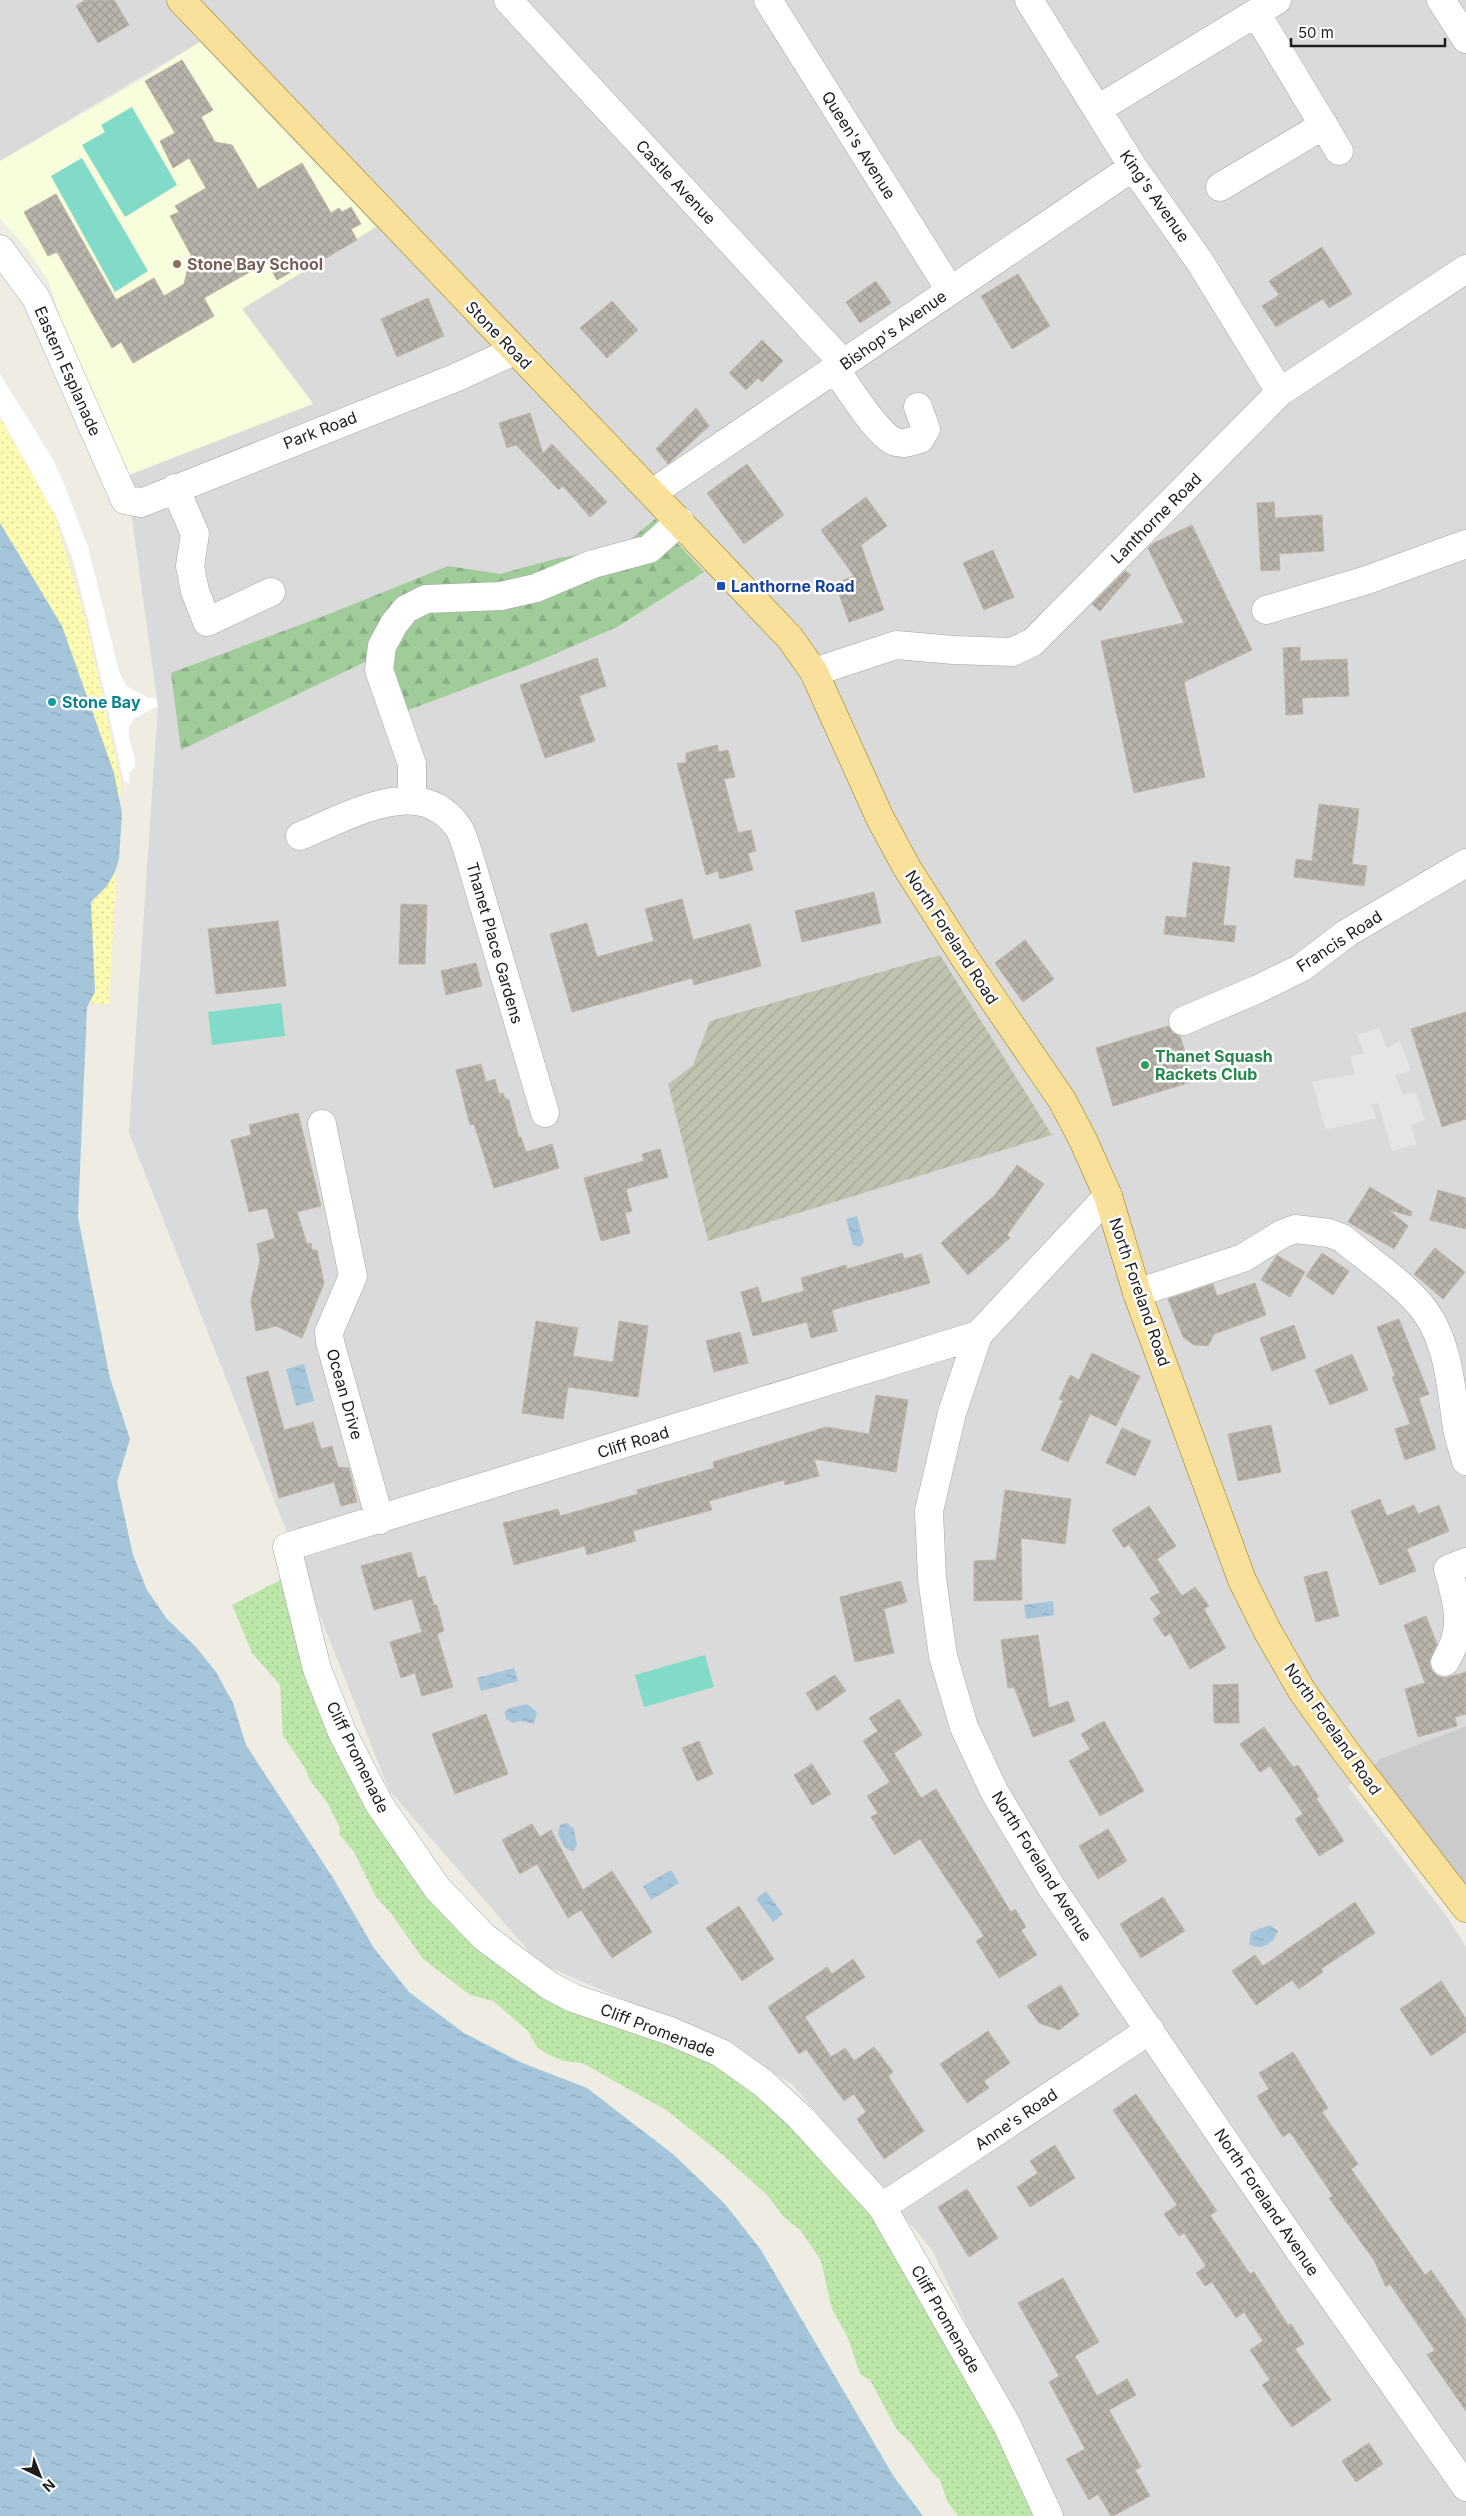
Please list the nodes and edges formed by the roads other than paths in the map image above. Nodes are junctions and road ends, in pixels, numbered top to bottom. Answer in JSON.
{"nodes":[{"id":1,"x":181,"y":0,"type":"edge"},
{"id":2,"x":508,"y":0,"type":"edge"},
{"id":3,"x":768,"y":0,"type":"edge"},
{"id":4,"x":1029,"y":0,"type":"edge"},
{"id":5,"x":1441,"y":0,"type":"edge"},
{"id":6,"x":1266,"y":7,"type":"edge"},
{"id":7,"x":1466,"y":39,"type":"edge"},
{"id":8,"x":1098,"y":109,"type":"junction"},
{"id":9,"x":1324,"y":125,"type":"junction"},
{"id":10,"x":1340,"y":151,"type":"dead end"},
{"id":11,"x":1133,"y":167,"type":"junction"},
{"id":12,"x":1220,"y":187,"type":"dead end"},
{"id":13,"x":0,"y":249,"type":"edge"},
{"id":14,"x":1466,"y":269,"type":"edge"},
{"id":15,"x":950,"y":290,"type":"junction"},
{"id":16,"x":514,"y":351,"type":"junction"},
{"id":17,"x":840,"y":367,"type":"junction"},
{"id":18,"x":1280,"y":392,"type":"junction"},
{"id":19,"x":918,"y":407,"type":"dead end"},
{"id":20,"x":175,"y":488,"type":"junction"},
{"id":21,"x":652,"y":493,"type":"junction"},
{"id":22,"x":125,"y":500,"type":"joint"},
{"id":23,"x":680,"y":521,"type":"junction"},
{"id":24,"x":1466,"y":545,"type":"edge"},
{"id":25,"x":271,"y":592,"type":"dead end"},
{"id":26,"x":1266,"y":610,"type":"dead end"},
{"id":27,"x":814,"y":672,"type":"junction"},
{"id":28,"x":412,"y":799,"type":"junction"},
{"id":29,"x":300,"y":836,"type":"dead end"},
{"id":30,"x":1466,"y":863,"type":"edge"},
{"id":31,"x":1195,"y":1008,"type":"dead end"},
{"id":32,"x":545,"y":1113,"type":"dead end"},
{"id":33,"x":322,"y":1124,"type":"dead end"},
{"id":34,"x":1108,"y":1196,"type":"junction"},
{"id":35,"x":1138,"y":1293,"type":"junction"},
{"id":36,"x":978,"y":1335,"type":"junction"},
{"id":37,"x":1466,"y":1461,"type":"edge"},
{"id":38,"x":380,"y":1520,"type":"junction"},
{"id":39,"x":287,"y":1547,"type":"joint"},
{"id":40,"x":1457,"y":1565,"type":"edge"},
{"id":41,"x":1445,"y":1662,"type":"dead end"},
{"id":42,"x":1466,"y":1908,"type":"edge"},
{"id":43,"x":1150,"y":2030,"type":"junction"},
{"id":44,"x":882,"y":2208,"type":"junction"},
{"id":45,"x":1466,"y":2487,"type":"edge"},
{"id":46,"x":1049,"y":2516,"type":"edge"}],
"edges":[{"from":1,"to":16,"type":"main road","name":"Stone Road"},
{"from":2,"to":17,"type":"street","name":"Castle Avenue"},
{"from":3,"to":15,"type":"street","name":"Queen's Avenue"},
{"from":4,"to":8,"type":"street","name":"King's Avenue"},
{"from":5,"to":7,"type":"street"},
{"from":6,"to":8,"type":"street"},
{"from":6,"to":9,"type":"street"},
{"from":8,"to":11,"type":"street","name":"King's Avenue"},
{"from":9,"to":10,"type":"street"},
{"from":9,"to":12,"type":"street"},
{"from":11,"to":15,"type":"street","name":"Bishop's Avenue"},
{"from":11,"to":18,"type":"street","name":"King's Avenue"},
{"from":13,"to":22,"type":"street","name":"Eastern Esplanade"},
{"from":14,"to":18,"type":"street","name":"Lanthorne Road"},
{"from":15,"to":17,"type":"street","name":"Bishop's Avenue"},
{"from":16,"to":20,"type":"street","name":"Park Road"},
{"from":16,"to":21,"type":"main road","name":"Stone Road"},
{"from":17,"to":19,"type":"street","name":"Castle Avenue"},
{"from":17,"to":21,"type":"street","name":"Bishop's Avenue"},
{"from":18,"to":27,"type":"street","name":"Lanthorne Road"},
{"from":20,"to":22,"type":"street","name":"Park Road"},
{"from":20,"to":25,"type":"street"},
{"from":21,"to":23,"type":"main road","name":"Stone Road"},
{"from":23,"to":27,"type":"main road","name":"Stone Road"},
{"from":23,"to":28,"type":"street"},
{"from":24,"to":26,"type":"street"},
{"from":27,"to":34,"type":"main road","name":"North Foreland Road"},
{"from":28,"to":29,"type":"street","name":"Thanet Place Gardens"},
{"from":28,"to":32,"type":"street","name":"Thanet Place Gardens"},
{"from":30,"to":31,"type":"street","name":"Francis Road"},
{"from":33,"to":38,"type":"street","name":"Ocean Drive"},
{"from":34,"to":35,"type":"main road","name":"North Foreland Road"},
{"from":34,"to":36,"type":"street","name":"North Foreland Avenue"},
{"from":35,"to":37,"type":"street"},
{"from":35,"to":42,"type":"main road","name":"North Foreland Road"},
{"from":36,"to":38,"type":"street","name":"Cliff Road"},
{"from":36,"to":43,"type":"street","name":"North Foreland Avenue"},
{"from":38,"to":39,"type":"street","name":"Cliff Road"},
{"from":39,"to":44,"type":"street","name":"Cliff Promenade"},
{"from":40,"to":41,"type":"street"},
{"from":43,"to":44,"type":"street","name":"Anne's Road"},
{"from":43,"to":45,"type":"street","name":"North Foreland Avenue"},
{"from":44,"to":46,"type":"street","name":"Cliff Promenade"}]}
